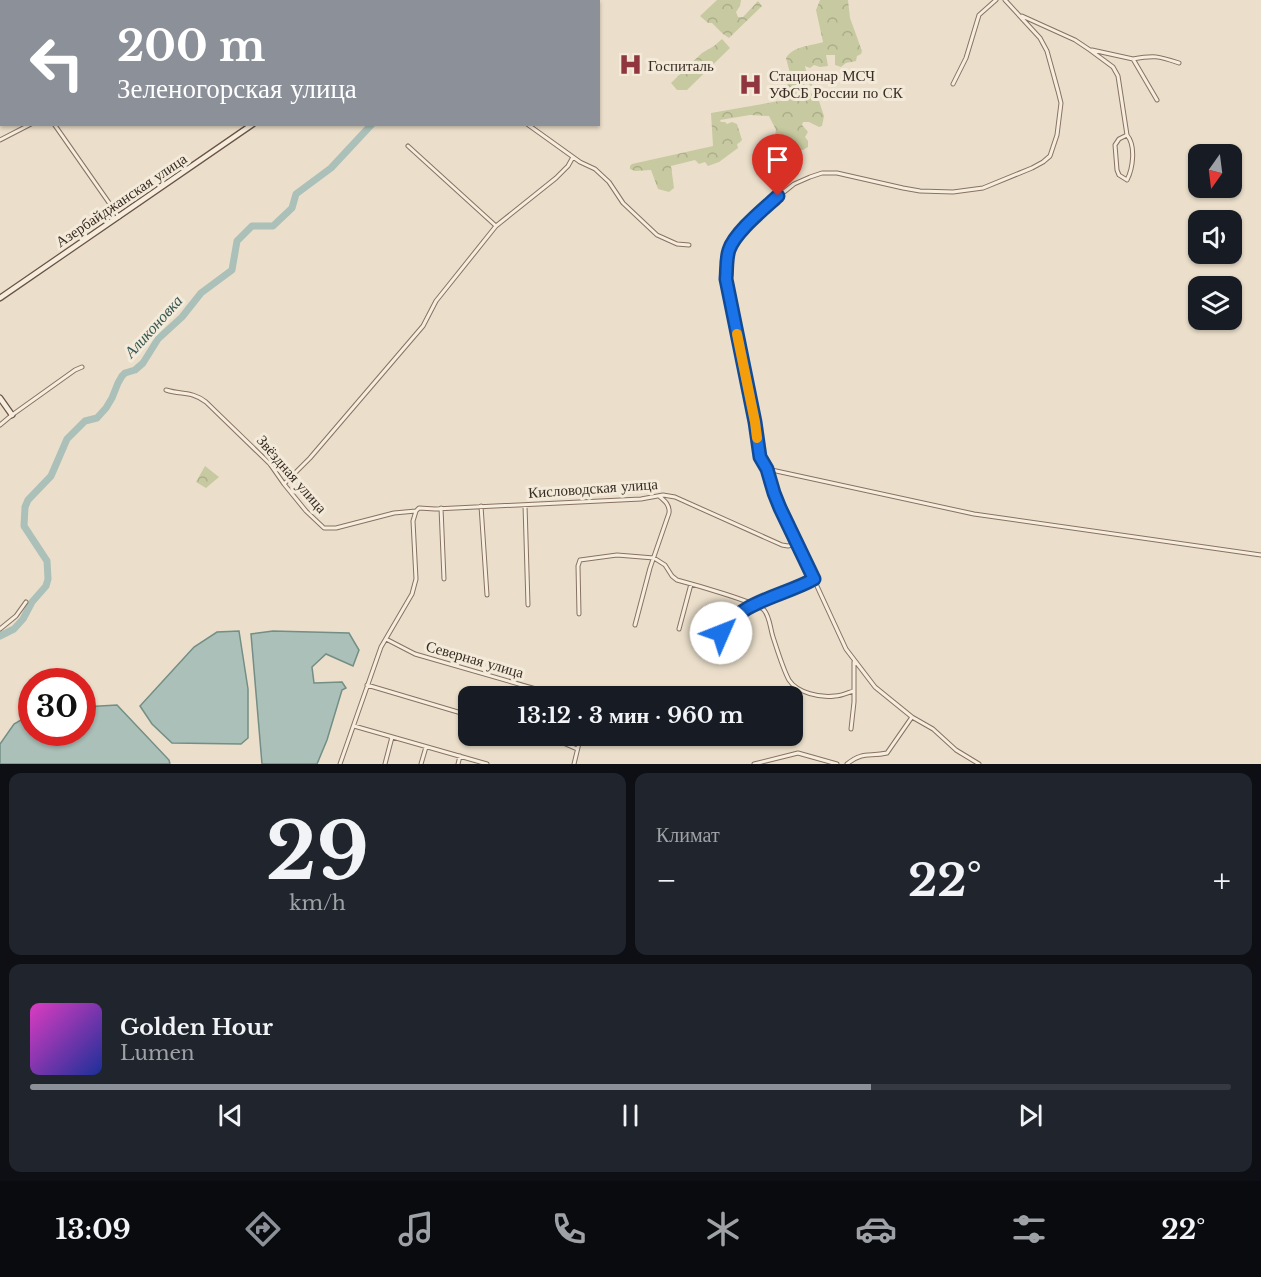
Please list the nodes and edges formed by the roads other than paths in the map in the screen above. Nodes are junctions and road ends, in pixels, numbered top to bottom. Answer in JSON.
{"nodes":[{"id":1,"x":996,"y":0,"type":"edge"},
{"id":2,"x":1005,"y":0,"type":"edge"},
{"id":3,"x":1018,"y":14,"type":"junction"},
{"id":4,"x":1090,"y":50,"type":"junction"},
{"id":5,"x":1133,"y":59,"type":"junction"},
{"id":6,"x":1179,"y":63,"type":"dead end"},
{"id":7,"x":953,"y":84,"type":"dead end"},
{"id":8,"x":1157,"y":100,"type":"dead end"},
{"id":9,"x":27,"y":126,"type":"edge"},
{"id":10,"x":55,"y":126,"type":"edge"},
{"id":11,"x":249,"y":126,"type":"edge"},
{"id":12,"x":530,"y":126,"type":"edge"},
{"id":13,"x":1127,"y":135,"type":"junction"},
{"id":14,"x":0,"y":140,"type":"edge"},
{"id":15,"x":408,"y":146,"type":"dead end"},
{"id":16,"x":573,"y":157,"type":"junction"},
{"id":17,"x":119,"y":217,"type":"junction"},
{"id":18,"x":496,"y":226,"type":"junction"},
{"id":19,"x":689,"y":245,"type":"dead end"},
{"id":20,"x":1,"y":295,"type":"edge"},
{"id":21,"x":82,"y":367,"type":"dead end"},
{"id":22,"x":166,"y":390,"type":"dead end"},
{"id":23,"x":0,"y":398,"type":"edge"},
{"id":24,"x":12,"y":415,"type":"junction"},
{"id":25,"x":0,"y":425,"type":"edge"},
{"id":26,"x":767,"y":469,"type":"junction"},
{"id":27,"x":284,"y":484,"type":"junction"},
{"id":28,"x":659,"y":496,"type":"junction"},
{"id":29,"x":525,"y":505,"type":"junction"},
{"id":30,"x":481,"y":506,"type":"junction"},
{"id":31,"x":441,"y":508,"type":"junction"},
{"id":32,"x":416,"y":511,"type":"junction"},
{"id":33,"x":797,"y":544,"type":"junction"},
{"id":34,"x":1261,"y":555,"type":"edge"},
{"id":35,"x":654,"y":558,"type":"junction"},
{"id":36,"x":444,"y":579,"type":"dead end"},
{"id":37,"x":814,"y":579,"type":"junction"},
{"id":38,"x":691,"y":584,"type":"junction"},
{"id":39,"x":487,"y":595,"type":"dead end"},
{"id":40,"x":26,"y":602,"type":"dead end"},
{"id":41,"x":528,"y":605,"type":"dead end"},
{"id":42,"x":755,"y":605,"type":"junction"},
{"id":43,"x":579,"y":614,"type":"dead end"},
{"id":44,"x":635,"y":625,"type":"dead end"},
{"id":45,"x":0,"y":629,"type":"edge"},
{"id":46,"x":679,"y":629,"type":"dead end"},
{"id":47,"x":386,"y":639,"type":"junction"},
{"id":48,"x":717,"y":645,"type":"dead end"},
{"id":49,"x":854,"y":660,"type":"junction"},
{"id":50,"x":367,"y":685,"type":"junction"},
{"id":51,"x":525,"y":686,"type":"edge"},
{"id":52,"x":853,"y":692,"type":"junction"},
{"id":53,"x":458,"y":712,"type":"edge"},
{"id":54,"x":912,"y":717,"type":"junction"},
{"id":55,"x":354,"y":726,"type":"junction"},
{"id":56,"x":851,"y":729,"type":"dead end"},
{"id":57,"x":392,"y":737,"type":"junction"},
{"id":58,"x":570,"y":746,"type":"edge"},
{"id":59,"x":578,"y":746,"type":"edge"},
{"id":60,"x":426,"y":747,"type":"junction"},
{"id":61,"x":577,"y":749,"type":"junction"},
{"id":62,"x":460,"y":756,"type":"junction"},
{"id":63,"x":340,"y":764,"type":"edge"},
{"id":64,"x":385,"y":764,"type":"edge"},
{"id":65,"x":421,"y":764,"type":"edge"},
{"id":66,"x":458,"y":764,"type":"edge"},
{"id":67,"x":487,"y":764,"type":"edge"},
{"id":68,"x":573,"y":764,"type":"edge"},
{"id":69,"x":754,"y":764,"type":"edge"},
{"id":70,"x":837,"y":764,"type":"edge"},
{"id":71,"x":847,"y":764,"type":"edge"},
{"id":72,"x":979,"y":764,"type":"edge"}],
"edges":[{"from":1,"to":7,"type":"street"},
{"from":2,"to":3,"type":"street"},
{"from":3,"to":4,"type":"street"},
{"from":3,"to":26,"type":"street"},
{"from":4,"to":5,"type":"street"},
{"from":4,"to":13,"type":"street"},
{"from":5,"to":6,"type":"street"},
{"from":5,"to":8,"type":"street"},
{"from":9,"to":14,"type":"street"},
{"from":10,"to":17,"type":"street"},
{"from":11,"to":17,"type":"main road","name":"Азербайджанская улица"},
{"from":12,"to":16,"type":"street"},
{"from":13,"to":13,"type":"street"},
{"from":15,"to":18,"type":"street"},
{"from":16,"to":18,"type":"street"},
{"from":16,"to":19,"type":"street"},
{"from":17,"to":20,"type":"main road","name":"Азербайджанская улица"},
{"from":18,"to":27,"type":"street"},
{"from":21,"to":24,"type":"street"},
{"from":22,"to":27,"type":"street","name":"Звёздная улица"},
{"from":23,"to":24,"type":"main road"},
{"from":24,"to":25,"type":"street"},
{"from":26,"to":33,"type":"street"},
{"from":26,"to":34,"type":"street"},
{"from":27,"to":32,"type":"street","name":"Звёздная улица"},
{"from":28,"to":29,"type":"street","name":"Кисловодская улица"},
{"from":28,"to":33,"type":"street","name":"Кисловодская улица"},
{"from":28,"to":35,"type":"street"},
{"from":29,"to":30,"type":"street","name":"Кисловодская улица"},
{"from":29,"to":41,"type":"street"},
{"from":30,"to":31,"type":"street","name":"Кисловодская улица"},
{"from":30,"to":39,"type":"street"},
{"from":31,"to":32,"type":"street","name":"Кисловодская улица"},
{"from":31,"to":36,"type":"street"},
{"from":32,"to":47,"type":"street"},
{"from":33,"to":37,"type":"street"},
{"from":35,"to":38,"type":"street"},
{"from":35,"to":43,"type":"street"},
{"from":35,"to":44,"type":"street"},
{"from":37,"to":42,"type":"street"},
{"from":37,"to":49,"type":"street"},
{"from":38,"to":42,"type":"street"},
{"from":38,"to":46,"type":"street"},
{"from":40,"to":45,"type":"street"},
{"from":42,"to":48,"type":"street"},
{"from":42,"to":52,"type":"street"},
{"from":47,"to":50,"type":"street"},
{"from":47,"to":51,"type":"street","name":"Северная улица"},
{"from":49,"to":52,"type":"street"},
{"from":49,"to":54,"type":"street"},
{"from":50,"to":53,"type":"street"},
{"from":50,"to":55,"type":"street"},
{"from":52,"to":56,"type":"street"},
{"from":54,"to":71,"type":"street"},
{"from":54,"to":72,"type":"street"},
{"from":55,"to":57,"type":"street"},
{"from":55,"to":63,"type":"street"},
{"from":57,"to":60,"type":"street"},
{"from":57,"to":64,"type":"street"},
{"from":58,"to":61,"type":"street"},
{"from":59,"to":61,"type":"street"},
{"from":60,"to":62,"type":"street"},
{"from":60,"to":65,"type":"street"},
{"from":61,"to":68,"type":"street"},
{"from":62,"to":66,"type":"street"},
{"from":62,"to":67,"type":"street"},
{"from":69,"to":70,"type":"street"}]}
